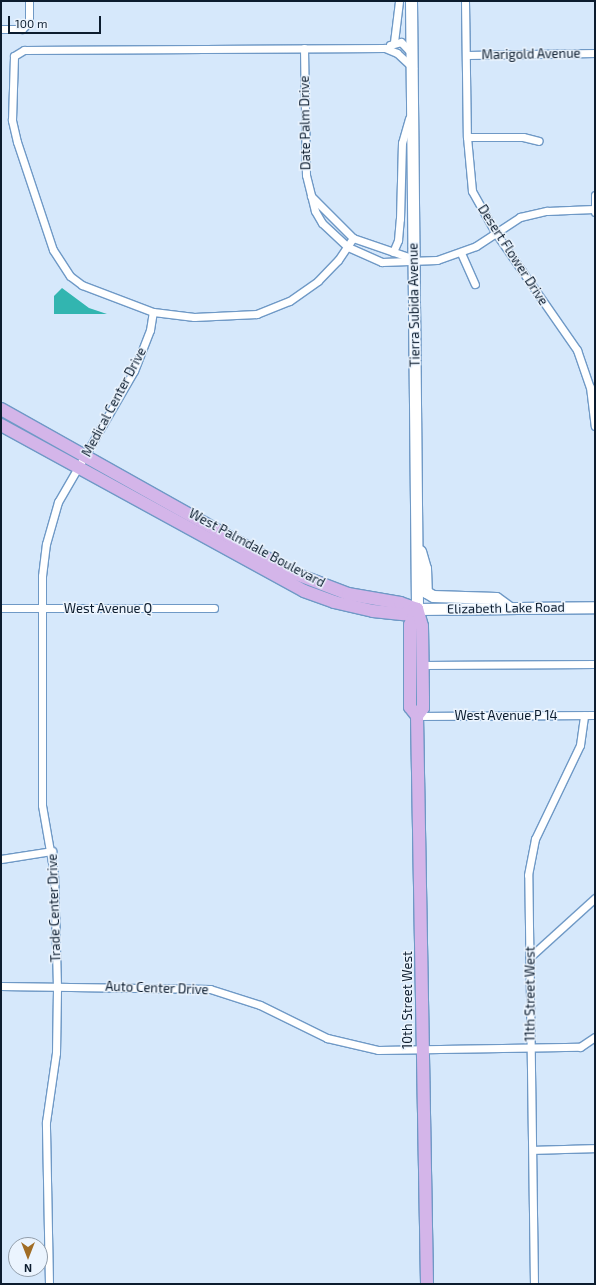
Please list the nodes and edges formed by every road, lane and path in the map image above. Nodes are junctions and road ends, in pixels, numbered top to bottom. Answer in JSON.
{"nodes":[{"id":1,"x":29,"y":1,"type":"edge"},
{"id":2,"x":399,"y":1,"type":"edge"},
{"id":3,"x":411,"y":1,"type":"edge"},
{"id":4,"x":465,"y":1,"type":"edge"},
{"id":5,"x":1,"y":29,"type":"edge"},
{"id":6,"x":394,"y":42,"type":"junction"},
{"id":7,"x":304,"y":48,"type":"junction"},
{"id":8,"x":385,"y":48,"type":"junction"},
{"id":9,"x":595,"y":53,"type":"edge"},
{"id":10,"x":412,"y":54,"type":"junction"},
{"id":11,"x":466,"y":55,"type":"junction"},
{"id":12,"x":412,"y":68,"type":"junction"},
{"id":13,"x":413,"y":104,"type":"junction"},
{"id":14,"x":468,"y":137,"type":"junction"},
{"id":15,"x":539,"y":141,"type":"dead end"},
{"id":16,"x":595,"y":195,"type":"edge"},
{"id":17,"x":312,"y":196,"type":"junction"},
{"id":18,"x":595,"y":210,"type":"edge"},
{"id":19,"x":495,"y":232,"type":"junction"},
{"id":20,"x":353,"y":238,"type":"junction"},
{"id":21,"x":348,"y":247,"type":"junction"},
{"id":22,"x":393,"y":252,"type":"junction"},
{"id":23,"x":461,"y":254,"type":"junction"},
{"id":24,"x":414,"y":259,"type":"junction"},
{"id":25,"x":475,"y":284,"type":"dead end"},
{"id":26,"x":153,"y":312,"type":"junction"},
{"id":27,"x":1,"y":409,"type":"edge"},
{"id":28,"x":1,"y":425,"type":"edge"},
{"id":29,"x":595,"y":426,"type":"edge"},
{"id":30,"x":86,"y":454,"type":"junction"},
{"id":31,"x":77,"y":468,"type":"junction"},
{"id":32,"x":416,"y":539,"type":"junction"},
{"id":33,"x":295,"y":580,"type":"junction"},
{"id":34,"x":595,"y":607,"type":"edge"},
{"id":35,"x":1,"y":608,"type":"edge"},
{"id":36,"x":41,"y":608,"type":"junction"},
{"id":37,"x":214,"y":608,"type":"dead end"},
{"id":38,"x":510,"y":608,"type":"junction"},
{"id":39,"x":417,"y":609,"type":"junction"},
{"id":40,"x":595,"y":664,"type":"edge"},
{"id":41,"x":423,"y":665,"type":"junction"},
{"id":42,"x":584,"y":715,"type":"junction"},
{"id":43,"x":595,"y":715,"type":"edge"},
{"id":44,"x":417,"y":716,"type":"junction"},
{"id":45,"x":52,"y":851,"type":"junction"},
{"id":46,"x":1,"y":859,"type":"edge"},
{"id":47,"x":595,"y":898,"type":"edge"},
{"id":48,"x":531,"y":956,"type":"junction"},
{"id":49,"x":1,"y":986,"type":"edge"},
{"id":50,"x":57,"y":986,"type":"junction"},
{"id":51,"x":595,"y":1037,"type":"edge"},
{"id":52,"x":530,"y":1049,"type":"junction"},
{"id":53,"x":421,"y":1051,"type":"junction"},
{"id":54,"x":595,"y":1148,"type":"edge"},
{"id":55,"x":533,"y":1150,"type":"junction"},
{"id":56,"x":48,"y":1284,"type":"edge"},
{"id":57,"x":427,"y":1284,"type":"edge"},
{"id":58,"x":534,"y":1284,"type":"edge"}],
"edges":[{"from":1,"to":5,"type":"street"},
{"from":2,"to":6,"type":"street"},
{"from":3,"to":10,"type":"main road","name":"Tierra Subida Avenue"},
{"from":4,"to":11,"type":"street","name":"Desert Flower Drive"},
{"from":6,"to":8,"type":"street"},
{"from":6,"to":10,"type":"street"},
{"from":7,"to":8,"type":"street"},
{"from":7,"to":17,"type":"street","name":"Date Palm Drive"},
{"from":7,"to":26,"type":"street"},
{"from":8,"to":12,"type":"street"},
{"from":9,"to":11,"type":"street","name":"Marigold Avenue"},
{"from":10,"to":12,"type":"main road","name":"Tierra Subida Avenue"},
{"from":11,"to":14,"type":"street","name":"Desert Flower Drive"},
{"from":12,"to":13,"type":"main road","name":"Tierra Subida Avenue"},
{"from":13,"to":22,"type":"street"},
{"from":13,"to":24,"type":"main road","name":"Tierra Subida Avenue"},
{"from":14,"to":15,"type":"street"},
{"from":14,"to":19,"type":"street","name":"Desert Flower Drive"},
{"from":16,"to":18,"type":"street"},
{"from":17,"to":20,"type":"street","name":"Date Palm Drive"},
{"from":17,"to":21,"type":"street","name":"Date Palm Drive"},
{"from":18,"to":19,"type":"street","name":"Date Palm Drive"},
{"from":19,"to":23,"type":"street","name":"Date Palm Drive"},
{"from":19,"to":29,"type":"street","name":"Desert Flower Drive"},
{"from":20,"to":21,"type":"street"},
{"from":20,"to":22,"type":"street","name":"Date Palm Drive"},
{"from":21,"to":24,"type":"street","name":"Date Palm Drive"},
{"from":21,"to":26,"type":"street"},
{"from":22,"to":24,"type":"street","name":"Date Palm Drive"},
{"from":23,"to":24,"type":"street","name":"Date Palm Drive"},
{"from":23,"to":25,"type":"street"},
{"from":24,"to":32,"type":"main road","name":"Tierra Subida Avenue"},
{"from":26,"to":30,"type":"street","name":"Medical Center Drive"},
{"from":27,"to":30,"type":"main road","name":"West Palmdale Boulevard"},
{"from":28,"to":31,"type":"main road","name":"West Palmdale Boulevard"},
{"from":30,"to":31,"type":"street","name":"Medical Center Drive"},
{"from":30,"to":33,"type":"main road","name":"West Palmdale Boulevard"},
{"from":31,"to":33,"type":"main road","name":"West Palmdale Boulevard"},
{"from":31,"to":36,"type":"street","name":"Trade Center Drive"},
{"from":32,"to":38,"type":"main road"},
{"from":32,"to":39,"type":"main road","name":"Tierra Subida Avenue"},
{"from":33,"to":39,"type":"main road","name":"West Palmdale Boulevard"},
{"from":34,"to":38,"type":"main road","name":"Elizabeth Lake Road"},
{"from":35,"to":36,"type":"street","name":"West Avenue Q"},
{"from":36,"to":37,"type":"street","name":"West Avenue Q"},
{"from":36,"to":45,"type":"street","name":"Trade Center Drive"},
{"from":38,"to":39,"type":"main road","name":"Elizabeth Lake Road"},
{"from":39,"to":41,"type":"main road","name":"10th Street West"},
{"from":39,"to":44,"type":"main road","name":"10th Street West"},
{"from":40,"to":41,"type":"street"},
{"from":41,"to":44,"type":"main road","name":"10th Street West"},
{"from":42,"to":43,"type":"street","name":"West Avenue P 14"},
{"from":42,"to":44,"type":"street","name":"West Avenue P 14"},
{"from":42,"to":48,"type":"street","name":"11th Street West"},
{"from":44,"to":53,"type":"main road","name":"10th Street West"},
{"from":45,"to":46,"type":"street"},
{"from":45,"to":50,"type":"street","name":"Trade Center Drive"},
{"from":47,"to":48,"type":"street"},
{"from":48,"to":52,"type":"street","name":"11th Street West"},
{"from":49,"to":50,"type":"street","name":"Auto Center Drive"},
{"from":50,"to":53,"type":"street","name":"Auto Center Drive"},
{"from":50,"to":56,"type":"street","name":"Trade Center Drive"},
{"from":51,"to":52,"type":"street","name":"Auto Center Drive"},
{"from":52,"to":53,"type":"street","name":"Auto Center Drive"},
{"from":52,"to":55,"type":"street","name":"11th Street West"},
{"from":53,"to":57,"type":"main road","name":"10th Street West"},
{"from":54,"to":55,"type":"street"},
{"from":55,"to":58,"type":"street","name":"11th Street West"}]}
